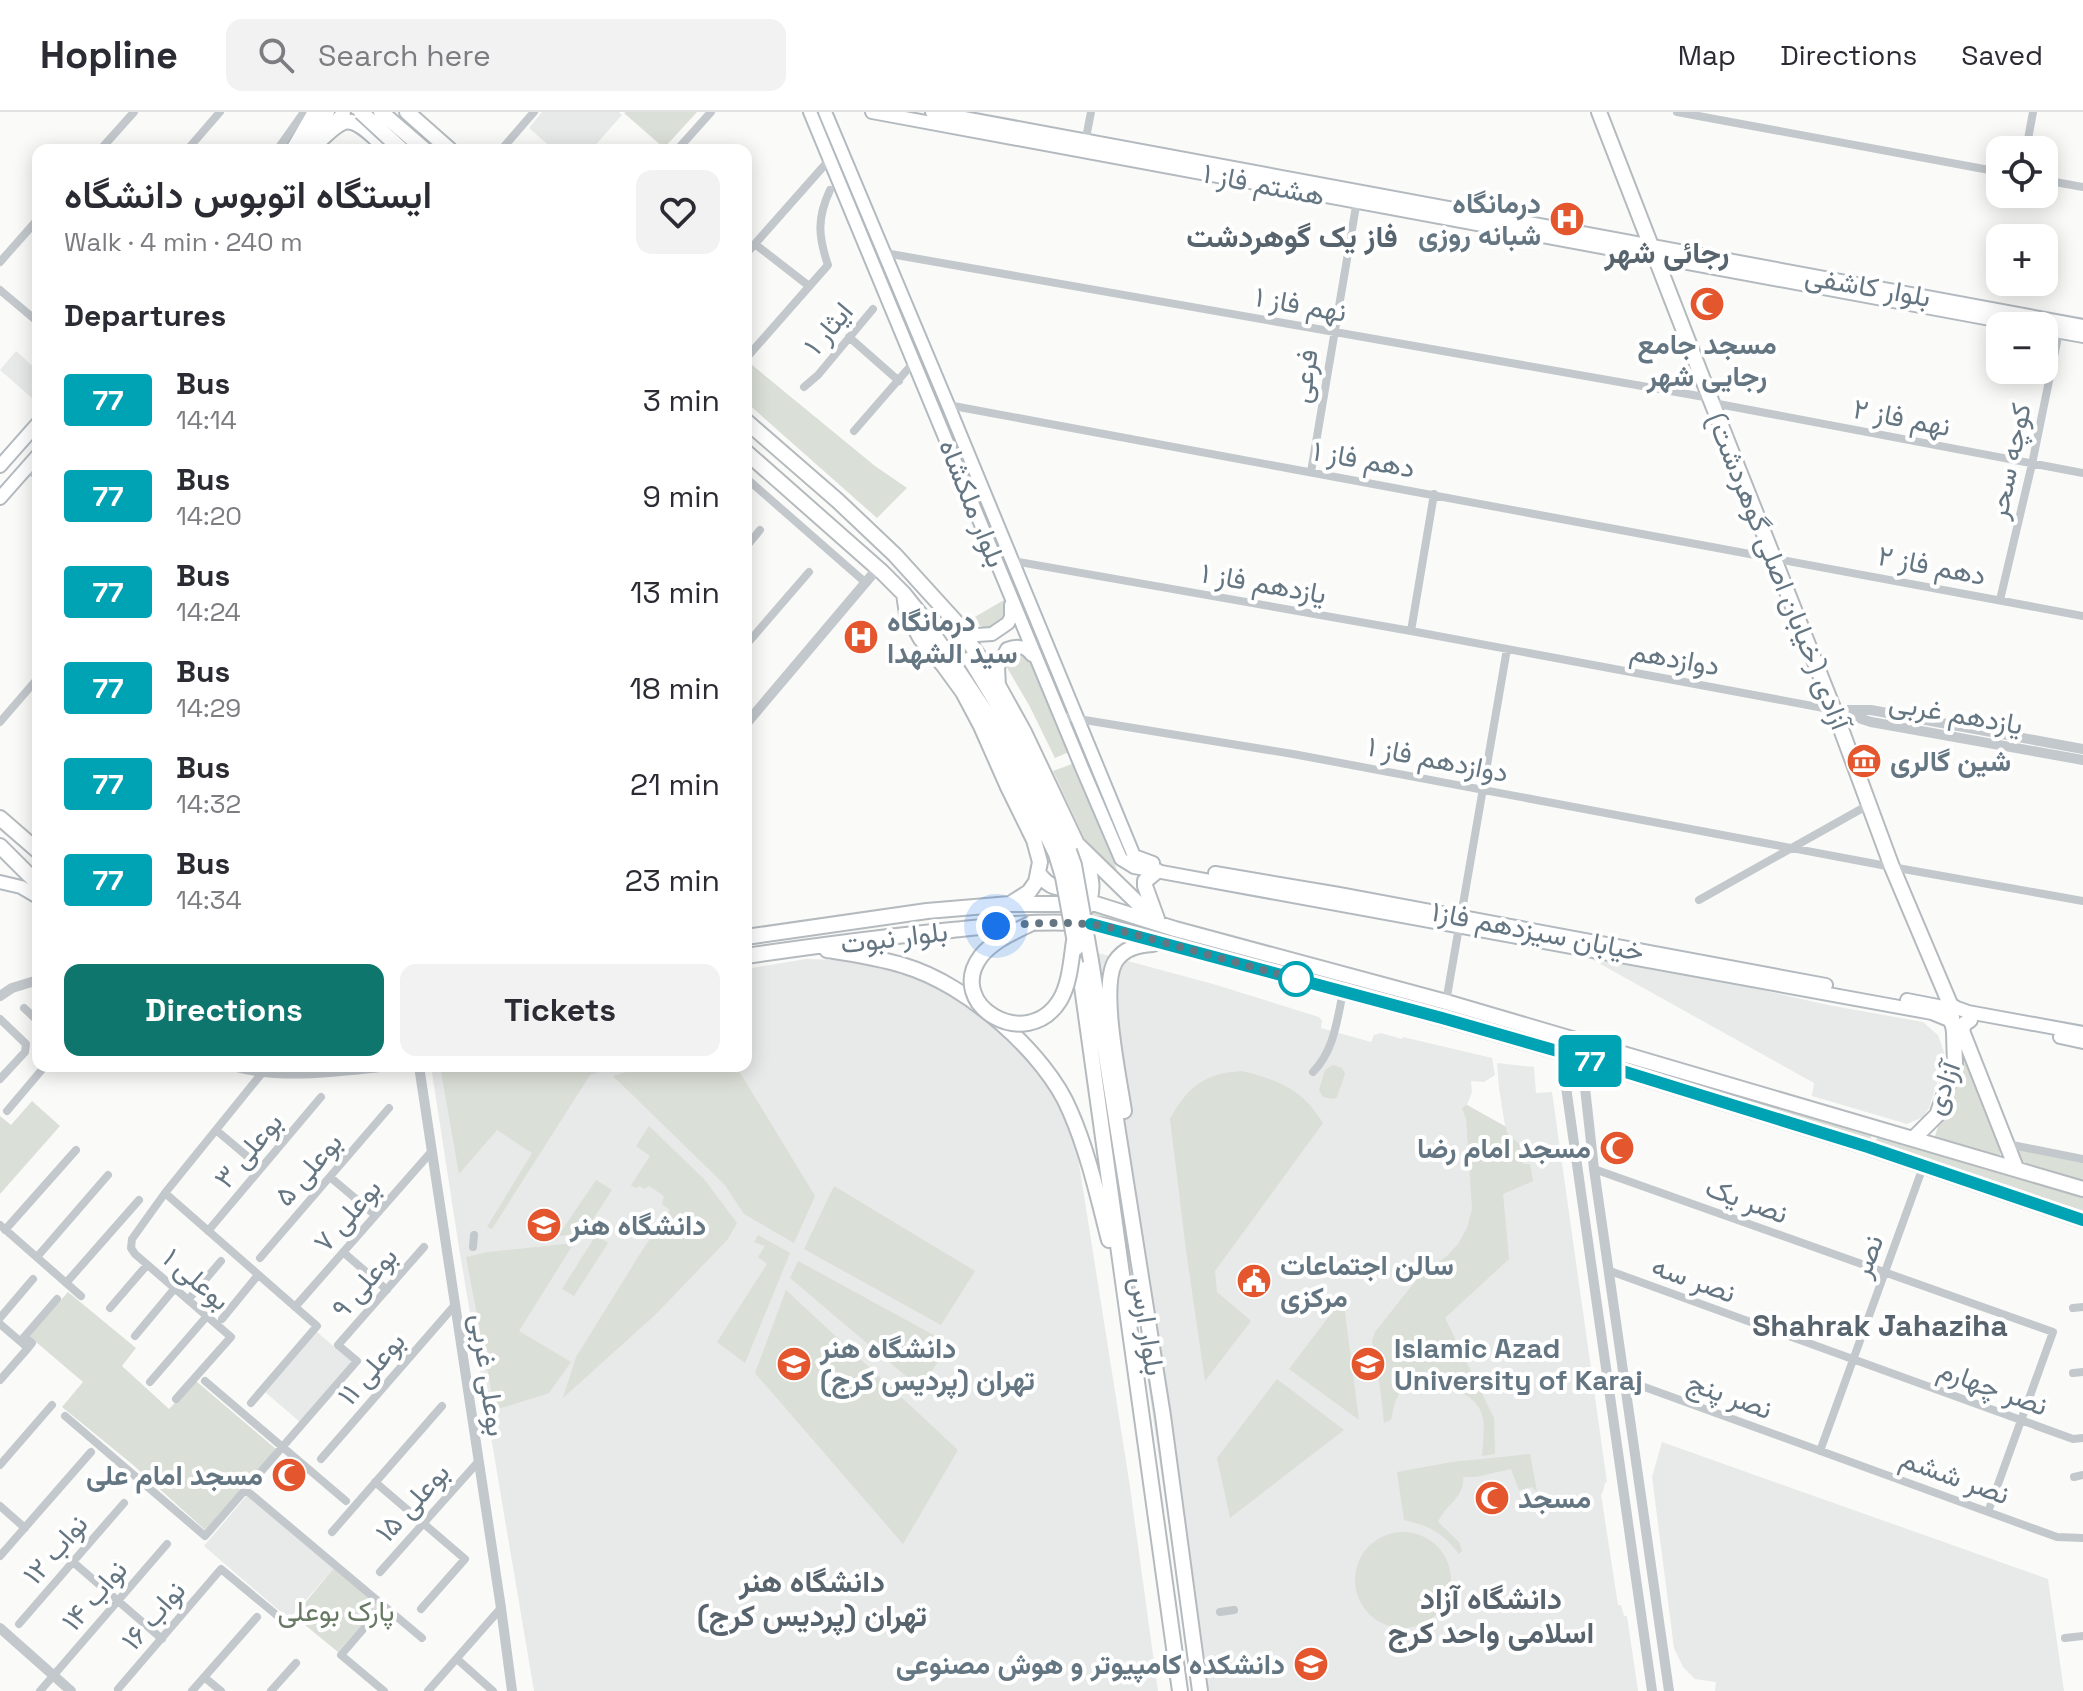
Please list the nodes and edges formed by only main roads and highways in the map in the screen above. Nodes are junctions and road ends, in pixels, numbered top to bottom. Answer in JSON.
{"nodes":[{"id":1,"x":315,"y":112,"type":"edge"},
{"id":2,"x":328,"y":112,"type":"edge"},
{"id":3,"x":344,"y":112,"type":"edge"},
{"id":4,"x":361,"y":112,"type":"edge"},
{"id":5,"x":383,"y":112,"type":"edge"},
{"id":6,"x":810,"y":112,"type":"edge"},
{"id":7,"x":825,"y":112,"type":"edge"},
{"id":8,"x":872,"y":112,"type":"edge"},
{"id":9,"x":932,"y":112,"type":"edge"},
{"id":10,"x":407,"y":113,"type":"edge"},
{"id":11,"x":1604,"y":117,"type":"edge"},
{"id":12,"x":297,"y":144,"type":"edge"},
{"id":13,"x":299,"y":144,"type":"edge"},
{"id":14,"x":316,"y":144,"type":"edge"},
{"id":15,"x":316,"y":144,"type":"edge"},
{"id":16,"x":380,"y":144,"type":"edge"},
{"id":17,"x":382,"y":144,"type":"edge"},
{"id":18,"x":396,"y":144,"type":"edge"},
{"id":19,"x":418,"y":144,"type":"edge"},
{"id":20,"x":443,"y":144,"type":"edge"},
{"id":21,"x":1085,"y":146,"type":"junction"},
{"id":22,"x":1654,"y":252,"type":"junction"},
{"id":23,"x":1853,"y":289,"type":"junction"},
{"id":24,"x":1986,"y":317,"type":"edge"},
{"id":25,"x":2083,"y":326,"type":"edge"},
{"id":26,"x":2058,"y":332,"type":"edge"},
{"id":27,"x":2083,"y":336,"type":"edge"},
{"id":28,"x":752,"y":426,"type":"edge"},
{"id":29,"x":32,"y":430,"type":"edge"},
{"id":30,"x":969,"y":456,"type":"junction"},
{"id":31,"x":752,"y":457,"type":"edge"},
{"id":32,"x":956,"y":461,"type":"junction"},
{"id":33,"x":32,"y":462,"type":"edge"},
{"id":34,"x":0,"y":466,"type":"edge"},
{"id":35,"x":985,"y":495,"type":"junction"},
{"id":36,"x":0,"y":498,"type":"edge"},
{"id":37,"x":974,"y":504,"type":"junction"},
{"id":38,"x":852,"y":514,"type":"junction"},
{"id":39,"x":837,"y":532,"type":"junction"},
{"id":40,"x":923,"y":585,"type":"junction"},
{"id":41,"x":904,"y":594,"type":"junction"},
{"id":42,"x":1011,"y":598,"type":"junction"},
{"id":43,"x":955,"y":621,"type":"junction"},
{"id":44,"x":1037,"y":660,"type":"junction"},
{"id":45,"x":999,"y":687,"type":"junction"},
{"id":46,"x":0,"y":818,"type":"edge"},
{"id":47,"x":0,"y":846,"type":"edge"},
{"id":48,"x":32,"y":846,"type":"edge"},
{"id":49,"x":1067,"y":850,"type":"junction"},
{"id":50,"x":1134,"y":856,"type":"joint"},
{"id":51,"x":1157,"y":871,"type":"junction"},
{"id":52,"x":1039,"y":874,"type":"junction"},
{"id":53,"x":32,"y":878,"type":"edge"},
{"id":54,"x":0,"y":882,"type":"edge"},
{"id":55,"x":32,"y":894,"type":"edge"},
{"id":56,"x":1010,"y":904,"type":"junction"},
{"id":57,"x":1088,"y":904,"type":"junction"},
{"id":58,"x":1460,"y":922,"type":"junction"},
{"id":59,"x":1032,"y":923,"type":"junction"},
{"id":60,"x":1159,"y":923,"type":"junction"},
{"id":61,"x":1073,"y":924,"type":"junction"},
{"id":62,"x":752,"y":936,"type":"edge"},
{"id":63,"x":1074,"y":941,"type":"junction"},
{"id":64,"x":1164,"y":943,"type":"junction"},
{"id":65,"x":811,"y":947,"type":"junction"},
{"id":66,"x":752,"y":955,"type":"edge"},
{"id":67,"x":1085,"y":963,"type":"junction"},
{"id":68,"x":1970,"y":1020,"type":"joint"},
{"id":69,"x":1952,"y":1024,"type":"junction"},
{"id":70,"x":2083,"y":1033,"type":"edge"},
{"id":71,"x":2083,"y":1042,"type":"edge"},
{"id":72,"x":1914,"y":1138,"type":"junction"},
{"id":73,"x":2016,"y":1168,"type":"junction"},
{"id":74,"x":2083,"y":1189,"type":"edge"},
{"id":75,"x":2083,"y":1220,"type":"edge"},
{"id":76,"x":1144,"y":1298,"type":"junction"},
{"id":77,"x":1125,"y":1301,"type":"junction"},
{"id":78,"x":1163,"y":1416,"type":"junction"},
{"id":79,"x":1141,"y":1417,"type":"junction"},
{"id":80,"x":1180,"y":1691,"type":"edge"},
{"id":81,"x":1200,"y":1691,"type":"edge"}],
"edges":[{"from":1,"to":12,"type":"main road"},
{"from":2,"to":13,"type":"main road"},
{"from":3,"to":14,"type":"main road"},
{"from":4,"to":18,"type":"main road","bridge":true},
{"from":5,"to":17,"type":"main road"},
{"from":5,"to":19,"type":"main road","bridge":true},
{"from":6,"to":32,"type":"main road","name":"بلوار ملکشاه"},
{"from":7,"to":30,"type":"main road","name":"بلوار ملکشاه"},
{"from":8,"to":21,"type":"main road","name":"هشتم فاز ۱"},
{"from":9,"to":21,"type":"main road","name":"هشتم فاز ۱"},
{"from":10,"to":20,"type":"main road"},
{"from":11,"to":22,"type":"main road","name":"آزادی (خیابان اصلی گوهردشت)"},
{"from":15,"to":16,"type":"main road"},
{"from":21,"to":22,"type":"main road","name":"هشتم فاز ۱"},
{"from":22,"to":23,"type":"main road","name":"بلوار کاشفی"},
{"from":22,"to":69,"type":"main road","name":"آزادی (خیابان اصلی گوهردشت)"},
{"from":23,"to":24,"type":"main road","name":"بلوار کاشفی"},
{"from":23,"to":25,"type":"main road","name":"بلوار کاشفی"},
{"from":26,"to":27,"type":"main road"},
{"from":28,"to":38,"type":"main road"},
{"from":29,"to":34,"type":"main road"},
{"from":30,"to":32,"type":"main road"},
{"from":30,"to":35,"type":"main road","name":"بلوار ملکشاه"},
{"from":31,"to":39,"type":"main road"},
{"from":32,"to":37,"type":"main road","name":"بلوار ملکشاه"},
{"from":33,"to":36,"type":"main road"},
{"from":35,"to":37,"type":"main road"},
{"from":35,"to":50,"type":"main road","name":"بلوار ملکشاه"},
{"from":37,"to":42,"type":"main road","name":"بلوار ملکشاه"},
{"from":38,"to":39,"type":"main road"},
{"from":38,"to":40,"type":"main road"},
{"from":39,"to":41,"type":"main road"},
{"from":40,"to":43,"type":"main road"},
{"from":40,"to":49,"type":"main road"},
{"from":41,"to":49,"type":"main road"},
{"from":41,"to":52,"type":"main road"},
{"from":42,"to":43,"type":"main road"},
{"from":42,"to":44,"type":"main road","name":"بلوار ملکشاه"},
{"from":43,"to":45,"type":"main road"},
{"from":44,"to":45,"type":"main road"},
{"from":44,"to":51,"type":"main road","name":"بلوار ملکشاه"},
{"from":45,"to":49,"type":"main road"},
{"from":46,"to":48,"type":"main road"},
{"from":47,"to":53,"type":"main road"},
{"from":49,"to":52,"type":"main road"},
{"from":49,"to":57,"type":"main road"},
{"from":49,"to":60,"type":"main road"},
{"from":49,"to":63,"type":"main road","bridge":true},
{"from":49,"to":67,"type":"main road","bridge":true},
{"from":50,"to":58,"type":"main road","name":"خیابان سیزدهم فاز۱"},
{"from":51,"to":58,"type":"main road","name":"خیابان سیزدهم فاز۱"},
{"from":51,"to":60,"type":"main road"},
{"from":52,"to":56,"type":"main road"},
{"from":54,"to":55,"type":"main road"},
{"from":56,"to":57,"type":"main road","name":"بلوار نبوت"},
{"from":56,"to":62,"type":"main road","name":"بلوار نبوت"},
{"from":57,"to":60,"type":"main road","name":"بلوار نبوت"},
{"from":57,"to":61,"type":"main road"},
{"from":58,"to":69,"type":"main road","name":"خیابان سیزدهم فاز۱"},
{"from":59,"to":61,"type":"main road","name":"بلوار نبوت"},
{"from":59,"to":63,"type":"main road","bridge":true},
{"from":59,"to":65,"type":"main road","name":"بلوار نبوت"},
{"from":60,"to":72,"type":"main road","name":"بلوار نبوت"},
{"from":61,"to":64,"type":"main road","name":"بلوار نبوت"},
{"from":63,"to":67,"type":"main road","bridge":true},
{"from":64,"to":75,"type":"main road","name":"بلوار نبوت"},
{"from":64,"to":76,"type":"main road"},
{"from":65,"to":66,"type":"main road","name":"بلوار نبوت"},
{"from":65,"to":77,"type":"main road"},
{"from":67,"to":76,"type":"main road","name":"بلوار ارس"},
{"from":67,"to":77,"type":"main road","name":"بلوار ارس"},
{"from":68,"to":69,"type":"main road","name":"آزادی"},
{"from":68,"to":71,"type":"main road"},
{"from":69,"to":70,"type":"main road","name":"خیابان سیزدهم فاز۱"},
{"from":69,"to":72,"type":"main road","name":"آزادی"},
{"from":69,"to":73,"type":"main road","name":"آزادی (خیابان اصلی گوهردشت)"},
{"from":72,"to":73,"type":"main road","name":"بلوار نبوت"},
{"from":73,"to":74,"type":"main road","name":"بلوار نبوت"},
{"from":76,"to":78,"type":"main road","name":"بلوار ارس"},
{"from":77,"to":79,"type":"main road","name":"بلوار ارس"},
{"from":78,"to":79,"type":"main road"},
{"from":78,"to":81,"type":"main road","name":"بلوار ارس"},
{"from":79,"to":80,"type":"main road","name":"بلوار ارس"}]}
